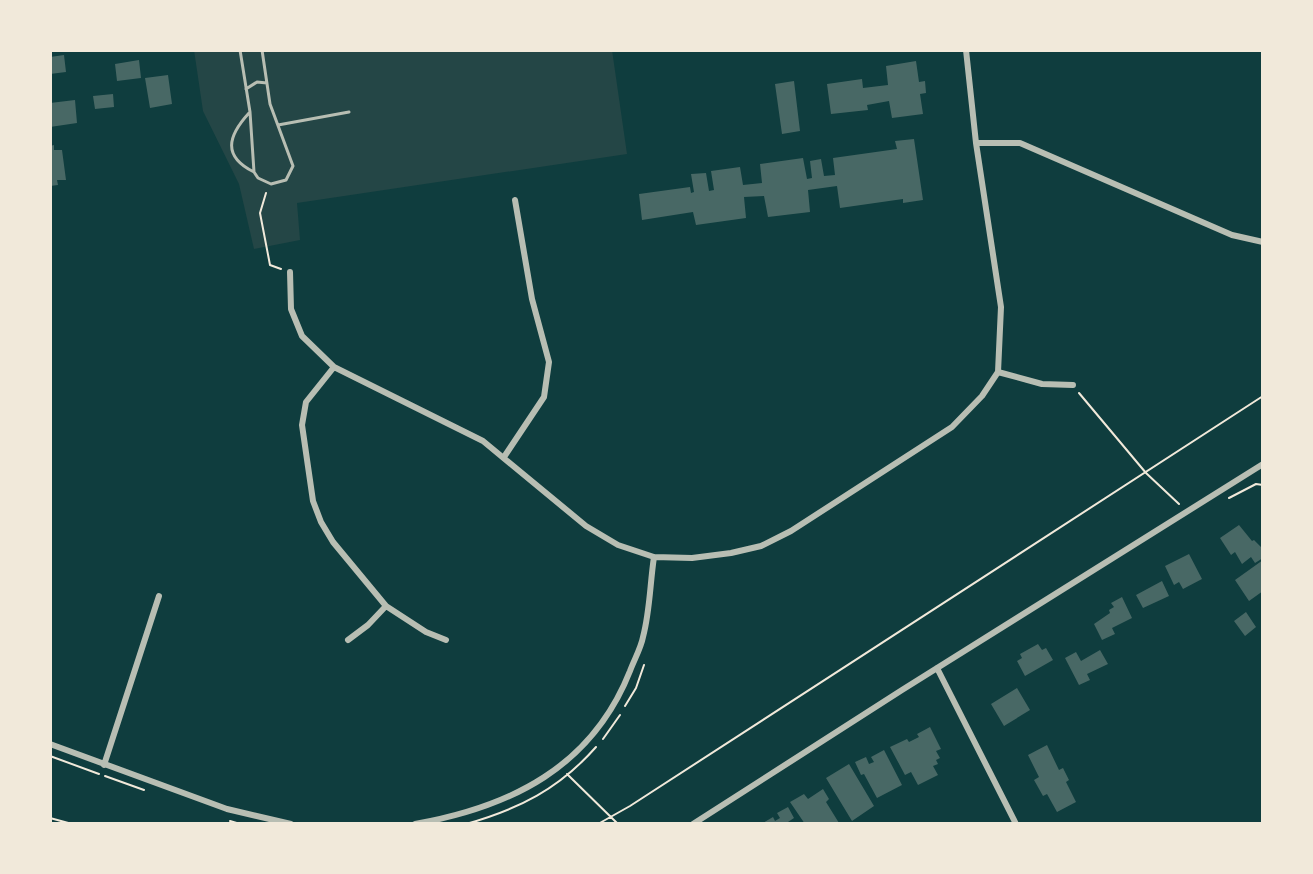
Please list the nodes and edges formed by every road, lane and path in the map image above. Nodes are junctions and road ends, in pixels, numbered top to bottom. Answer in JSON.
{"nodes":[{"id":1,"x":240,"y":50,"type":"edge"},
{"id":2,"x":262,"y":50,"type":"edge"},
{"id":3,"x":966,"y":50,"type":"edge"},
{"id":4,"x":267,"y":83,"type":"junction"},
{"id":5,"x":246,"y":89,"type":"junction"},
{"id":6,"x":250,"y":112,"type":"junction"},
{"id":7,"x":349,"y":112,"type":"dead end"},
{"id":8,"x":278,"y":125,"type":"junction"},
{"id":9,"x":976,"y":143,"type":"junction"},
{"id":10,"x":254,"y":172,"type":"junction"},
{"id":11,"x":268,"y":184,"type":"junction"},
{"id":12,"x":515,"y":200,"type":"dead end"},
{"id":13,"x":1263,"y":242,"type":"edge"},
{"id":14,"x":290,"y":272,"type":"joint"},
{"id":15,"x":334,"y":367,"type":"junction"},
{"id":16,"x":998,"y":372,"type":"junction"},
{"id":17,"x":1073,"y":385,"type":"joint"},
{"id":18,"x":1263,"y":396,"type":"edge"},
{"id":19,"x":504,"y":457,"type":"junction"},
{"id":20,"x":1263,"y":464,"type":"edge"},
{"id":21,"x":1146,"y":473,"type":"junction"},
{"id":22,"x":1263,"y":485,"type":"edge"},
{"id":23,"x":1226,"y":500,"type":"dead end"},
{"id":24,"x":1187,"y":512,"type":"junction"},
{"id":25,"x":654,"y":557,"type":"junction"},
{"id":26,"x":159,"y":596,"type":"dead end"},
{"id":27,"x":386,"y":606,"type":"junction"},
{"id":28,"x":348,"y":640,"type":"dead end"},
{"id":29,"x":446,"y":640,"type":"dead end"},
{"id":30,"x":937,"y":668,"type":"junction"},
{"id":31,"x":50,"y":744,"type":"edge"},
{"id":32,"x":104,"y":765,"type":"junction"},
{"id":33,"x":567,"y":774,"type":"dead end"},
{"id":34,"x":612,"y":816,"type":"junction"},
{"id":35,"x":50,"y":818,"type":"edge"},
{"id":36,"x":72,"y":824,"type":"edge"},
{"id":37,"x":291,"y":824,"type":"edge"},
{"id":38,"x":415,"y":824,"type":"edge"},
{"id":39,"x":598,"y":824,"type":"edge"},
{"id":40,"x":618,"y":824,"type":"edge"},
{"id":41,"x":693,"y":824,"type":"edge"},
{"id":42,"x":1016,"y":824,"type":"edge"}],
"edges":[{"from":1,"to":5,"type":"lane"},
{"from":2,"to":4,"type":"lane"},
{"from":3,"to":9,"type":"street"},
{"from":4,"to":5,"type":"lane"},
{"from":4,"to":8,"type":"lane"},
{"from":5,"to":6,"type":"lane"},
{"from":6,"to":10,"type":"lane"},
{"from":6,"to":10,"type":"lane"},
{"from":7,"to":8,"type":"lane"},
{"from":8,"to":11,"type":"lane"},
{"from":9,"to":13,"type":"street"},
{"from":9,"to":16,"type":"street"},
{"from":10,"to":11,"type":"lane"},
{"from":11,"to":14,"type":"path"},
{"from":12,"to":19,"type":"street"},
{"from":14,"to":15,"type":"street"},
{"from":15,"to":19,"type":"street"},
{"from":15,"to":27,"type":"street"},
{"from":16,"to":17,"type":"street"},
{"from":16,"to":25,"type":"street"},
{"from":17,"to":21,"type":"path"},
{"from":18,"to":21,"type":"path"},
{"from":19,"to":25,"type":"street"},
{"from":20,"to":24,"type":"street"},
{"from":21,"to":24,"type":"path"},
{"from":21,"to":34,"type":"path"},
{"from":22,"to":23,"type":"path"},
{"from":24,"to":30,"type":"street"},
{"from":25,"to":38,"type":"street"},
{"from":26,"to":32,"type":"street"},
{"from":27,"to":28,"type":"street"},
{"from":27,"to":29,"type":"street"},
{"from":30,"to":41,"type":"street"},
{"from":30,"to":42,"type":"street"},
{"from":31,"to":32,"type":"street"},
{"from":32,"to":37,"type":"street"},
{"from":33,"to":34,"type":"path"},
{"from":34,"to":39,"type":"path"},
{"from":34,"to":40,"type":"path"},
{"from":35,"to":36,"type":"path"}]}
